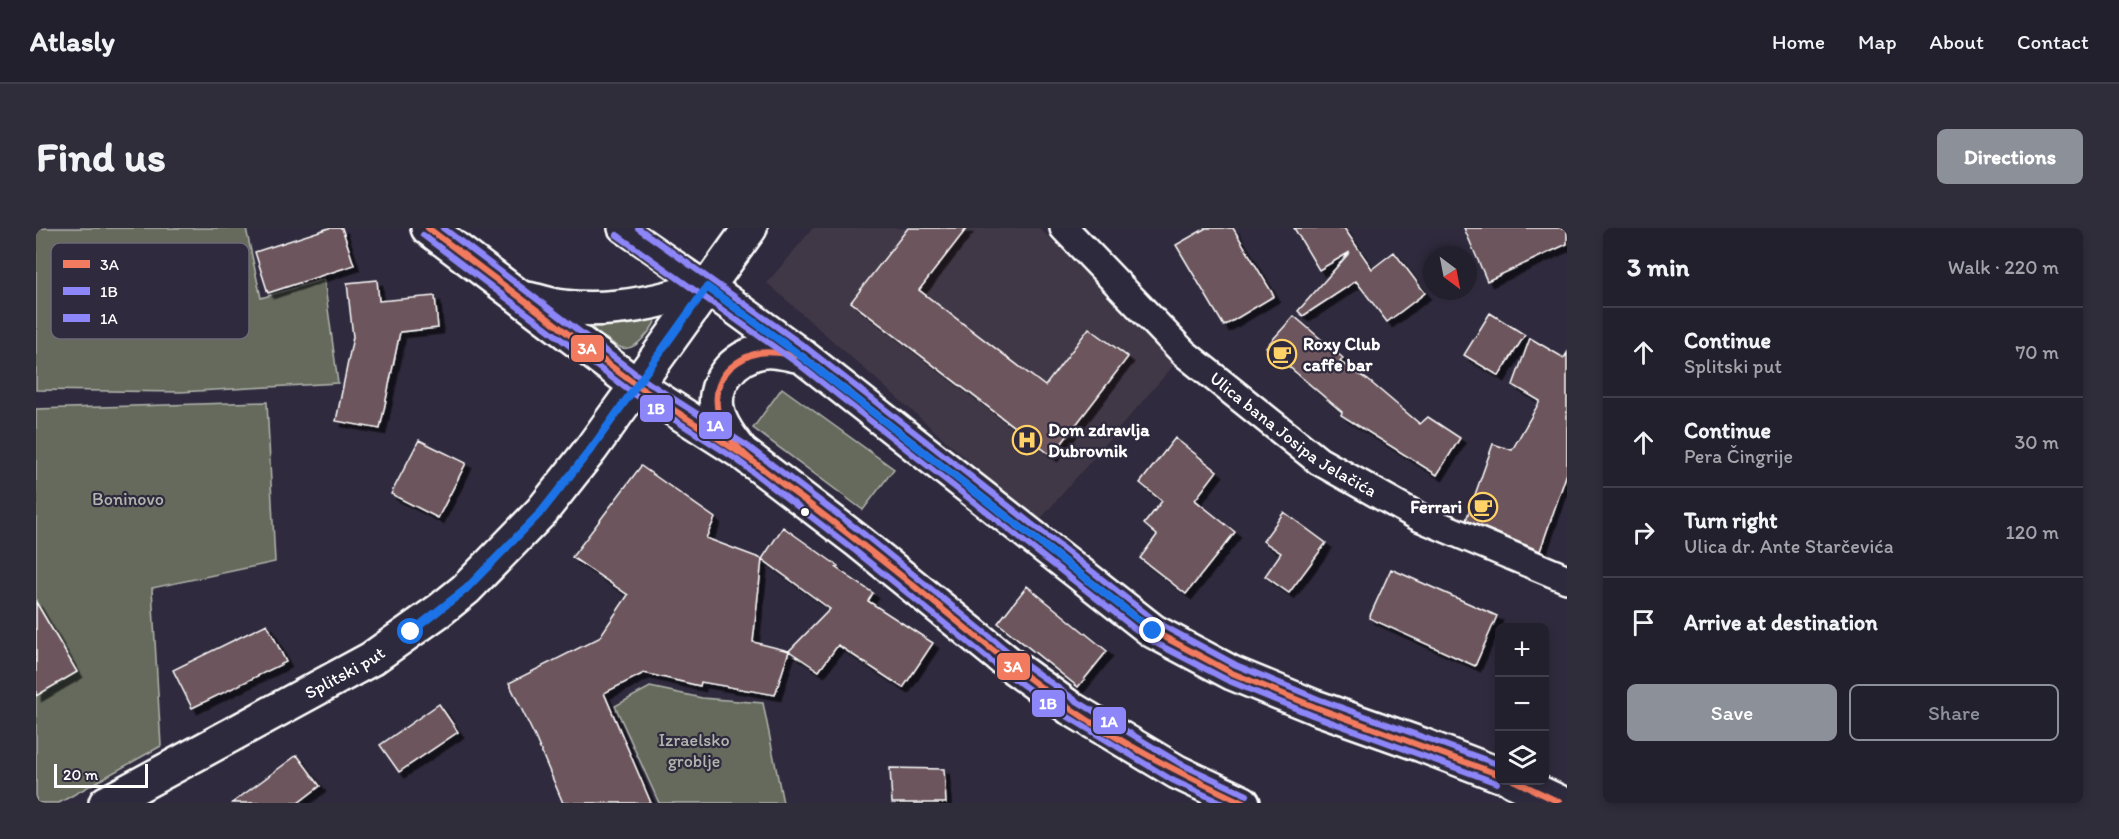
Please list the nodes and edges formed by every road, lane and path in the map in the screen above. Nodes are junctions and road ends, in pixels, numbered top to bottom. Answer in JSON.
{"nodes":[{"id":1,"x":428,"y":228,"type":"edge"},
{"id":2,"x":622,"y":228,"type":"edge"},
{"id":3,"x":750,"y":228,"type":"edge"},
{"id":4,"x":1065,"y":228,"type":"edge"},
{"id":5,"x":707,"y":287,"type":"junction"},
{"id":6,"x":520,"y":297,"type":"junction"},
{"id":7,"x":801,"y":356,"type":"junction"},
{"id":8,"x":636,"y":385,"type":"junction"},
{"id":9,"x":741,"y":452,"type":"junction"},
{"id":10,"x":1567,"y":579,"type":"edge"},
{"id":11,"x":1495,"y":773,"type":"edge"},
{"id":12,"x":1523,"y":785,"type":"edge"},
{"id":13,"x":106,"y":803,"type":"edge"},
{"id":14,"x":1243,"y":803,"type":"edge"},
{"id":15,"x":1561,"y":803,"type":"edge"}],
"edges":[{"from":1,"to":6,"type":"main road"},
{"from":2,"to":5,"type":"street"},
{"from":3,"to":5,"type":"main road","name":"Splitski put"},
{"from":4,"to":10,"type":"street","name":"Ulica bana Josipa Jelačića"},
{"from":5,"to":6,"type":"main road"},
{"from":5,"to":7,"type":"main road"},
{"from":5,"to":8,"type":"main road","name":"Splitski put"},
{"from":6,"to":8,"type":"main road"},
{"from":7,"to":9,"type":"main road"},
{"from":7,"to":11,"type":"main road"},
{"from":8,"to":9,"type":"main road"},
{"from":8,"to":13,"type":"main road","name":"Splitski put"},
{"from":9,"to":14,"type":"main road"},
{"from":12,"to":15,"type":"main road"}]}
